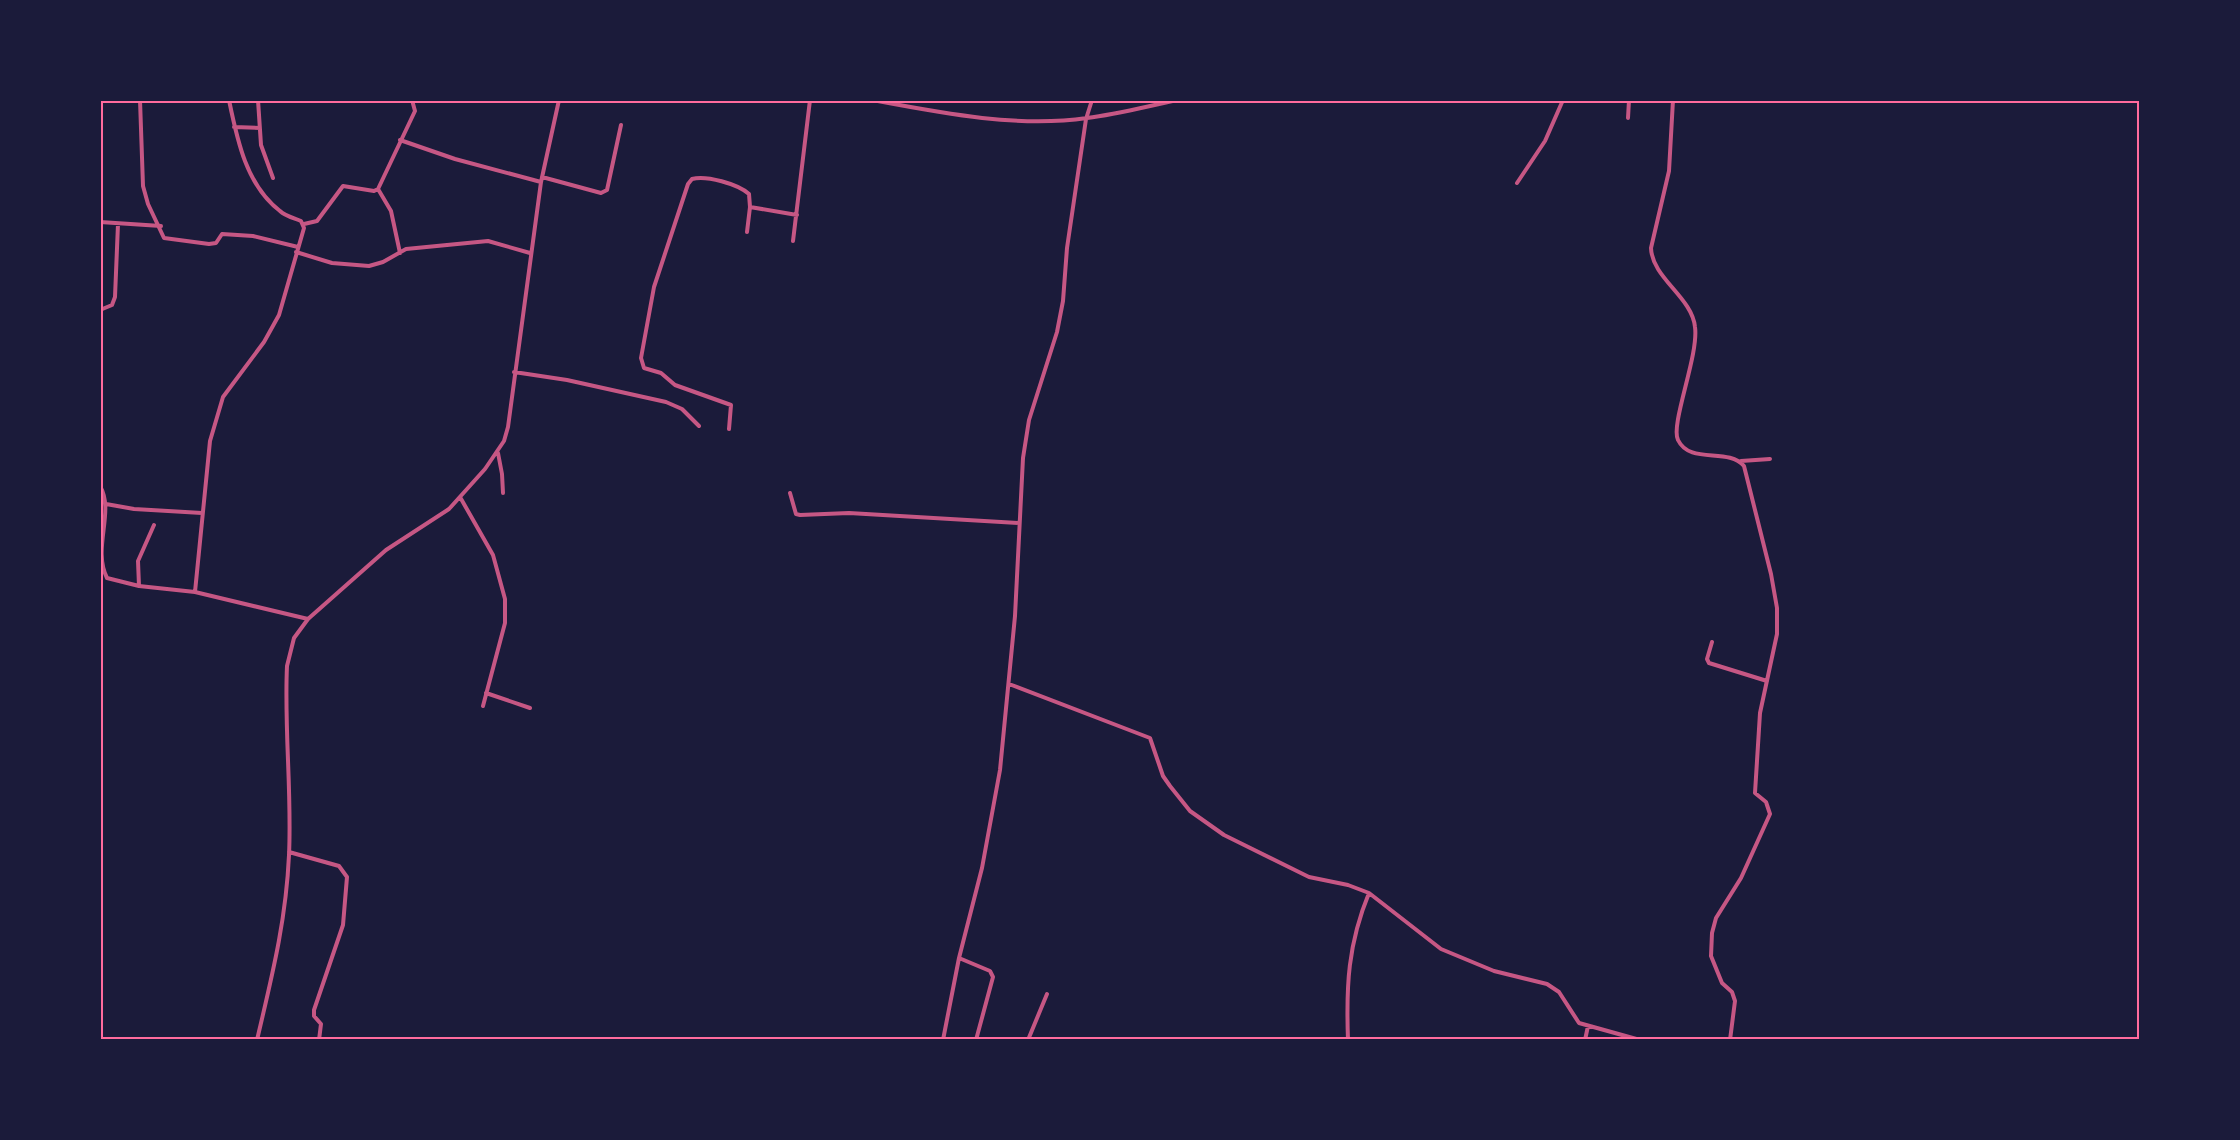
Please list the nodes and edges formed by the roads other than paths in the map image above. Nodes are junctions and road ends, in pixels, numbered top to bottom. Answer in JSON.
{"nodes":[{"id":1,"x":140,"y":100,"type":"edge"},
{"id":2,"x":229,"y":100,"type":"edge"},
{"id":3,"x":258,"y":100,"type":"edge"},
{"id":4,"x":412,"y":100,"type":"edge"},
{"id":5,"x":560,"y":100,"type":"edge"},
{"id":6,"x":810,"y":100,"type":"edge"},
{"id":7,"x":872,"y":100,"type":"edge"},
{"id":8,"x":1092,"y":100,"type":"edge"},
{"id":9,"x":1178,"y":100,"type":"edge"},
{"id":10,"x":1563,"y":100,"type":"edge"},
{"id":11,"x":1629,"y":100,"type":"edge"},
{"id":12,"x":1673,"y":100,"type":"edge"},
{"id":13,"x":1086,"y":118,"type":"junction"},
{"id":14,"x":1628,"y":118,"type":"dead end"},
{"id":15,"x":621,"y":125,"type":"dead end"},
{"id":16,"x":234,"y":128,"type":"junction"},
{"id":17,"x":260,"y":128,"type":"junction"},
{"id":18,"x":400,"y":140,"type":"junction"},
{"id":19,"x":273,"y":178,"type":"dead end"},
{"id":20,"x":541,"y":179,"type":"junction"},
{"id":21,"x":1517,"y":183,"type":"dead end"},
{"id":22,"x":378,"y":189,"type":"junction"},
{"id":23,"x":750,"y":207,"type":"junction"},
{"id":24,"x":797,"y":215,"type":"junction"},
{"id":25,"x":100,"y":222,"type":"edge"},
{"id":26,"x":118,"y":224,"type":"junction"},
{"id":27,"x":304,"y":224,"type":"junction"},
{"id":28,"x":161,"y":226,"type":"junction"},
{"id":29,"x":747,"y":232,"type":"dead end"},
{"id":30,"x":793,"y":241,"type":"dead end"},
{"id":31,"x":297,"y":250,"type":"junction"},
{"id":32,"x":400,"y":253,"type":"junction"},
{"id":33,"x":530,"y":253,"type":"junction"},
{"id":34,"x":100,"y":310,"type":"edge"},
{"id":35,"x":513,"y":372,"type":"junction"},
{"id":36,"x":699,"y":426,"type":"dead end"},
{"id":37,"x":729,"y":429,"type":"dead end"},
{"id":38,"x":497,"y":452,"type":"junction"},
{"id":39,"x":1770,"y":459,"type":"dead end"},
{"id":40,"x":1740,"y":462,"type":"junction"},
{"id":41,"x":100,"y":486,"type":"edge"},
{"id":42,"x":503,"y":493,"type":"dead end"},
{"id":43,"x":790,"y":493,"type":"dead end"},
{"id":44,"x":460,"y":497,"type":"junction"},
{"id":45,"x":106,"y":504,"type":"junction"},
{"id":46,"x":202,"y":513,"type":"junction"},
{"id":47,"x":1019,"y":524,"type":"junction"},
{"id":48,"x":154,"y":525,"type":"dead end"},
{"id":49,"x":139,"y":586,"type":"junction"},
{"id":50,"x":195,"y":592,"type":"junction"},
{"id":51,"x":308,"y":619,"type":"junction"},
{"id":52,"x":1712,"y":642,"type":"dead end"},
{"id":53,"x":1767,"y":681,"type":"junction"},
{"id":54,"x":1009,"y":684,"type":"junction"},
{"id":55,"x":486,"y":693,"type":"junction"},
{"id":56,"x":483,"y":706,"type":"dead end"},
{"id":57,"x":530,"y":708,"type":"dead end"},
{"id":58,"x":289,"y":852,"type":"junction"},
{"id":59,"x":1369,"y":893,"type":"junction"},
{"id":60,"x":959,"y":958,"type":"junction"},
{"id":61,"x":1047,"y":994,"type":"dead end"},
{"id":62,"x":1588,"y":1026,"type":"junction"},
{"id":63,"x":256,"y":1040,"type":"edge"},
{"id":64,"x":319,"y":1040,"type":"edge"},
{"id":65,"x":943,"y":1040,"type":"edge"},
{"id":66,"x":976,"y":1040,"type":"edge"},
{"id":67,"x":1028,"y":1040,"type":"edge"},
{"id":68,"x":1348,"y":1040,"type":"edge"},
{"id":69,"x":1585,"y":1040,"type":"edge"},
{"id":70,"x":1640,"y":1040,"type":"edge"},
{"id":71,"x":1730,"y":1040,"type":"edge"}],
"edges":[{"from":1,"to":28,"type":"street"},
{"from":2,"to":16,"type":"street"},
{"from":3,"to":17,"type":"street"},
{"from":4,"to":18,"type":"street"},
{"from":5,"to":20,"type":"street"},
{"from":6,"to":24,"type":"street"},
{"from":7,"to":13,"type":"street"},
{"from":8,"to":13,"type":"street"},
{"from":9,"to":13,"type":"street"},
{"from":10,"to":21,"type":"street"},
{"from":11,"to":14,"type":"street"},
{"from":12,"to":40,"type":"street"},
{"from":13,"to":47,"type":"street"},
{"from":15,"to":20,"type":"street"},
{"from":16,"to":17,"type":"street"},
{"from":16,"to":27,"type":"street"},
{"from":17,"to":19,"type":"street"},
{"from":18,"to":20,"type":"street"},
{"from":18,"to":22,"type":"street"},
{"from":20,"to":33,"type":"street"},
{"from":22,"to":27,"type":"street"},
{"from":22,"to":32,"type":"street"},
{"from":23,"to":24,"type":"street"},
{"from":23,"to":29,"type":"street"},
{"from":23,"to":37,"type":"street"},
{"from":24,"to":30,"type":"street"},
{"from":25,"to":26,"type":"street"},
{"from":26,"to":28,"type":"street"},
{"from":26,"to":34,"type":"street"},
{"from":27,"to":31,"type":"street"},
{"from":28,"to":31,"type":"street"},
{"from":31,"to":32,"type":"street"},
{"from":31,"to":46,"type":"street"},
{"from":32,"to":33,"type":"street"},
{"from":33,"to":35,"type":"street"},
{"from":35,"to":36,"type":"street"},
{"from":35,"to":38,"type":"street"},
{"from":38,"to":42,"type":"street"},
{"from":38,"to":44,"type":"street"},
{"from":39,"to":40,"type":"street"},
{"from":40,"to":53,"type":"street"},
{"from":41,"to":45,"type":"street"},
{"from":43,"to":47,"type":"street"},
{"from":44,"to":51,"type":"street"},
{"from":44,"to":55,"type":"street"},
{"from":45,"to":46,"type":"street"},
{"from":45,"to":49,"type":"street"},
{"from":46,"to":50,"type":"street"},
{"from":47,"to":54,"type":"street"},
{"from":48,"to":49,"type":"street"},
{"from":49,"to":50,"type":"street"},
{"from":50,"to":51,"type":"street"},
{"from":51,"to":58,"type":"street"},
{"from":52,"to":53,"type":"street"},
{"from":53,"to":71,"type":"street"},
{"from":54,"to":59,"type":"street"},
{"from":54,"to":60,"type":"street"},
{"from":55,"to":56,"type":"street"},
{"from":55,"to":57,"type":"street"},
{"from":58,"to":63,"type":"street"},
{"from":58,"to":64,"type":"street"},
{"from":59,"to":62,"type":"street"},
{"from":59,"to":68,"type":"street"},
{"from":60,"to":65,"type":"street"},
{"from":60,"to":66,"type":"street"},
{"from":61,"to":67,"type":"street"},
{"from":62,"to":69,"type":"street"},
{"from":62,"to":70,"type":"street"}]}
